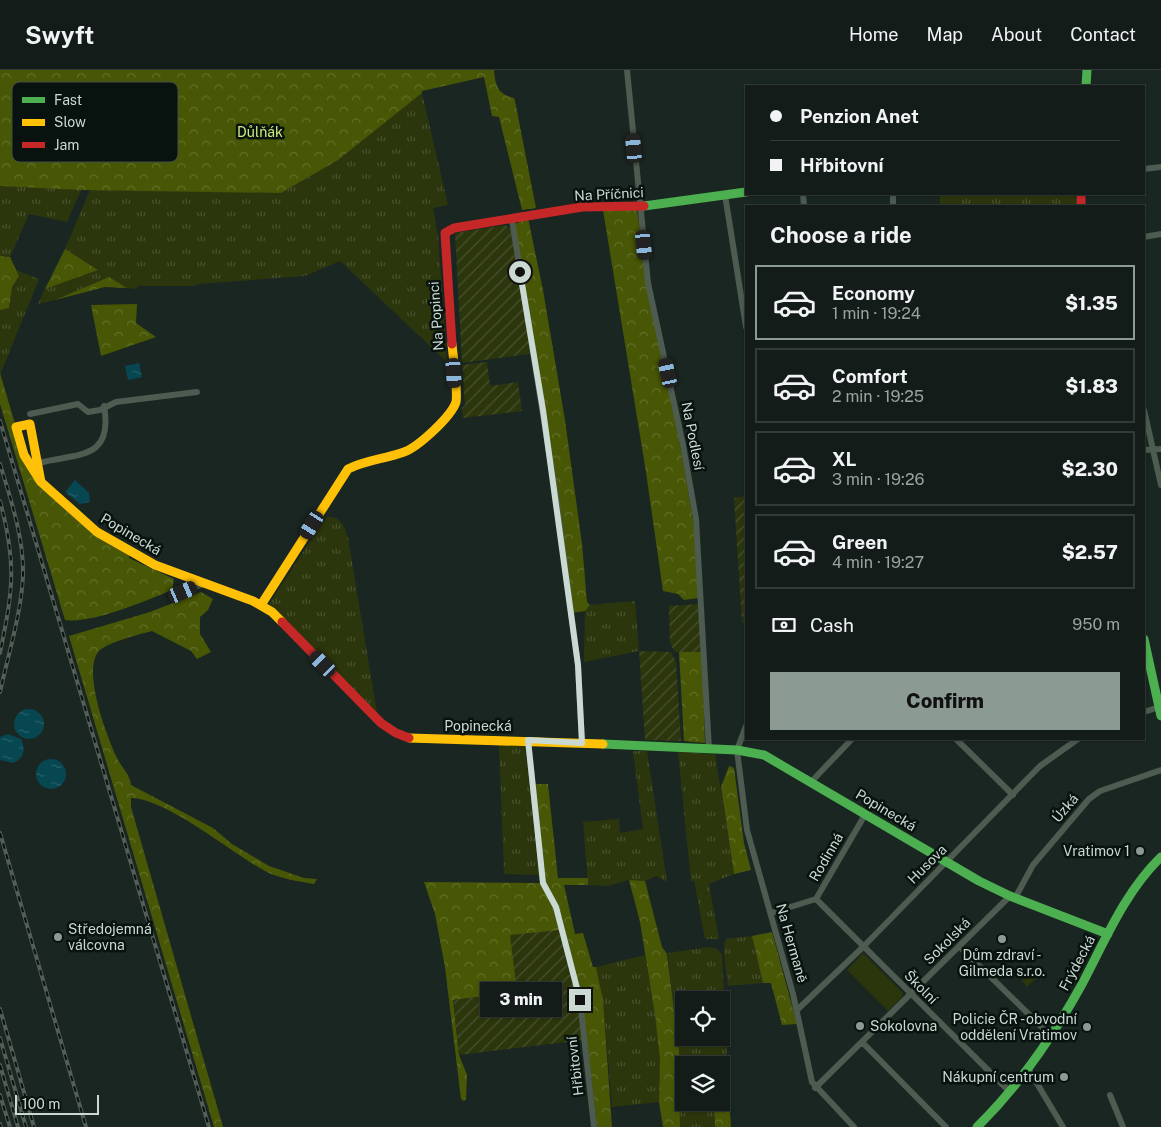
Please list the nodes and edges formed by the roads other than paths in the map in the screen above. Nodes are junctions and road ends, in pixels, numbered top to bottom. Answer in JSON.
{"nodes":[{"id":1,"x":627,"y":70,"type":"edge"},
{"id":2,"x":1087,"y":70,"type":"edge"},
{"id":3,"x":1086,"y":85,"type":"edge"},
{"id":4,"x":1161,"y":167,"type":"edge"},
{"id":5,"x":1145,"y":169,"type":"edge"},
{"id":6,"x":745,"y":192,"type":"edge"},
{"id":7,"x":725,"y":195,"type":"junction"},
{"id":8,"x":640,"y":207,"type":"junction"},
{"id":9,"x":512,"y":220,"type":"junction"},
{"id":10,"x":445,"y":233,"type":"joint"},
{"id":11,"x":1161,"y":234,"type":"edge"},
{"id":12,"x":1145,"y":236,"type":"edge"},
{"id":13,"x":745,"y":318,"type":"edge"},
{"id":14,"x":197,"y":392,"type":"dead end"},
{"id":15,"x":104,"y":406,"type":"junction"},
{"id":16,"x":30,"y":414,"type":"dead end"},
{"id":17,"x":1145,"y":414,"type":"edge"},
{"id":18,"x":1153,"y":449,"type":"junction"},
{"id":19,"x":1161,"y":449,"type":"edge"},
{"id":20,"x":1145,"y":450,"type":"edge"},
{"id":21,"x":39,"y":463,"type":"junction"},
{"id":22,"x":41,"y":482,"type":"junction"},
{"id":23,"x":1161,"y":485,"type":"edge"},
{"id":24,"x":203,"y":584,"type":"junction"},
{"id":25,"x":183,"y":592,"type":"dead end"},
{"id":26,"x":261,"y":605,"type":"junction"},
{"id":27,"x":1145,"y":644,"type":"edge"},
{"id":28,"x":1145,"y":712,"type":"edge"},
{"id":29,"x":1160,"y":712,"type":"edge"},
{"id":30,"x":745,"y":729,"type":"edge"},
{"id":31,"x":528,"y":740,"type":"junction"},
{"id":32,"x":851,"y":740,"type":"edge"},
{"id":33,"x":957,"y":740,"type":"edge"},
{"id":34,"x":1077,"y":740,"type":"edge"},
{"id":35,"x":582,"y":743,"type":"junction"},
{"id":36,"x":708,"y":749,"type":"junction"},
{"id":37,"x":737,"y":750,"type":"junction"},
{"id":38,"x":1161,"y":770,"type":"edge"},
{"id":39,"x":811,"y":782,"type":"junction"},
{"id":40,"x":1012,"y":795,"type":"junction"},
{"id":41,"x":866,"y":813,"type":"junction"},
{"id":42,"x":1161,"y":856,"type":"edge"},
{"id":43,"x":947,"y":862,"type":"junction"},
{"id":44,"x":1012,"y":897,"type":"junction"},
{"id":45,"x":816,"y":899,"type":"junction"},
{"id":46,"x":771,"y":914,"type":"junction"},
{"id":47,"x":1108,"y":934,"type":"junction"},
{"id":48,"x":959,"y":946,"type":"junction"},
{"id":49,"x":863,"y":947,"type":"junction"},
{"id":50,"x":911,"y":995,"type":"junction"},
{"id":51,"x":797,"y":1010,"type":"junction"},
{"id":52,"x":1046,"y":1031,"type":"dead end"},
{"id":53,"x":862,"y":1042,"type":"junction"},
{"id":54,"x":1029,"y":1070,"type":"junction"},
{"id":55,"x":815,"y":1088,"type":"junction"},
{"id":56,"x":1010,"y":1092,"type":"junction"},
{"id":57,"x":1110,"y":1095,"type":"dead end"},
{"id":58,"x":594,"y":1127,"type":"edge"},
{"id":59,"x":854,"y":1127,"type":"edge"},
{"id":60,"x":946,"y":1127,"type":"edge"},
{"id":61,"x":977,"y":1127,"type":"edge"},
{"id":62,"x":1063,"y":1127,"type":"edge"},
{"id":63,"x":1123,"y":1127,"type":"edge"}],
"edges":[{"from":1,"to":8,"type":"street","name":"Na Podlesí"},
{"from":2,"to":3,"type":"street"},
{"from":4,"to":5,"type":"street"},
{"from":6,"to":7,"type":"street","name":"Na Příčnici"},
{"from":7,"to":8,"type":"street","name":"Na Příčnici"},
{"from":7,"to":13,"type":"street"},
{"from":8,"to":9,"type":"street","name":"Na Příčnici"},
{"from":8,"to":36,"type":"street","name":"Na Podlesí"},
{"from":9,"to":10,"type":"street","name":"Na Příčnici"},
{"from":9,"to":35,"type":"street"},
{"from":10,"to":26,"type":"street","name":"Na Popinci"},
{"from":11,"to":12,"type":"street"},
{"from":14,"to":15,"type":"street"},
{"from":15,"to":16,"type":"street"},
{"from":15,"to":21,"type":"street"},
{"from":17,"to":18,"type":"street"},
{"from":18,"to":19,"type":"street"},
{"from":18,"to":20,"type":"street"},
{"from":18,"to":23,"type":"street"},
{"from":21,"to":22,"type":"street"},
{"from":21,"to":22,"type":"street","name":"Popinecká"},
{"from":22,"to":24,"type":"street","name":"Popinecká"},
{"from":24,"to":25,"type":"street"},
{"from":24,"to":26,"type":"street","name":"Popinecká"},
{"from":26,"to":31,"type":"street","name":"Popinecká"},
{"from":27,"to":29,"type":"street"},
{"from":28,"to":29,"type":"street"},
{"from":30,"to":37,"type":"street"},
{"from":31,"to":35,"type":"street","name":"Popinecká"},
{"from":31,"to":58,"type":"street","name":"Hřbitovní"},
{"from":32,"to":39,"type":"street"},
{"from":33,"to":40,"type":"street"},
{"from":34,"to":40,"type":"street","name":"Husova"},
{"from":35,"to":36,"type":"street","name":"Popinecká"},
{"from":36,"to":37,"type":"street","name":"Popinecká"},
{"from":37,"to":39,"type":"street","name":"Popinecká"},
{"from":37,"to":46,"type":"street","name":"Na Hermaně"},
{"from":38,"to":44,"type":"street","name":"Úzká"},
{"from":39,"to":41,"type":"street","name":"Popinecká"},
{"from":40,"to":43,"type":"street","name":"Husova"},
{"from":41,"to":43,"type":"street","name":"Popinecká"},
{"from":41,"to":45,"type":"street","name":"Rodinná"},
{"from":42,"to":47,"type":"street","name":"Frýdecká"},
{"from":43,"to":44,"type":"street","name":"Popinecká"},
{"from":43,"to":49,"type":"street","name":"Husova"},
{"from":44,"to":47,"type":"street","name":"Popinecká"},
{"from":44,"to":48,"type":"street","name":"Sokolská"},
{"from":45,"to":46,"type":"street","name":"Rodinná"},
{"from":45,"to":49,"type":"street","name":"Školní"},
{"from":46,"to":51,"type":"street","name":"Na Hermaně"},
{"from":47,"to":54,"type":"street","name":"Frýdecká"},
{"from":48,"to":50,"type":"street","name":"Sokolská"},
{"from":48,"to":52,"type":"street"},
{"from":49,"to":50,"type":"street","name":"Školní"},
{"from":49,"to":51,"type":"street","name":"Husova"},
{"from":50,"to":53,"type":"street","name":"Sokolská"},
{"from":50,"to":56,"type":"street","name":"Školní"},
{"from":51,"to":55,"type":"street","name":"Na Hermaně"},
{"from":53,"to":55,"type":"street","name":"Sokolská"},
{"from":53,"to":60,"type":"street"},
{"from":54,"to":56,"type":"street","name":"Frýdecká"},
{"from":54,"to":62,"type":"street"},
{"from":55,"to":59,"type":"street","name":"Na Hermaně"},
{"from":56,"to":61,"type":"street","name":"Frýdecká"},
{"from":57,"to":63,"type":"street"}]}
